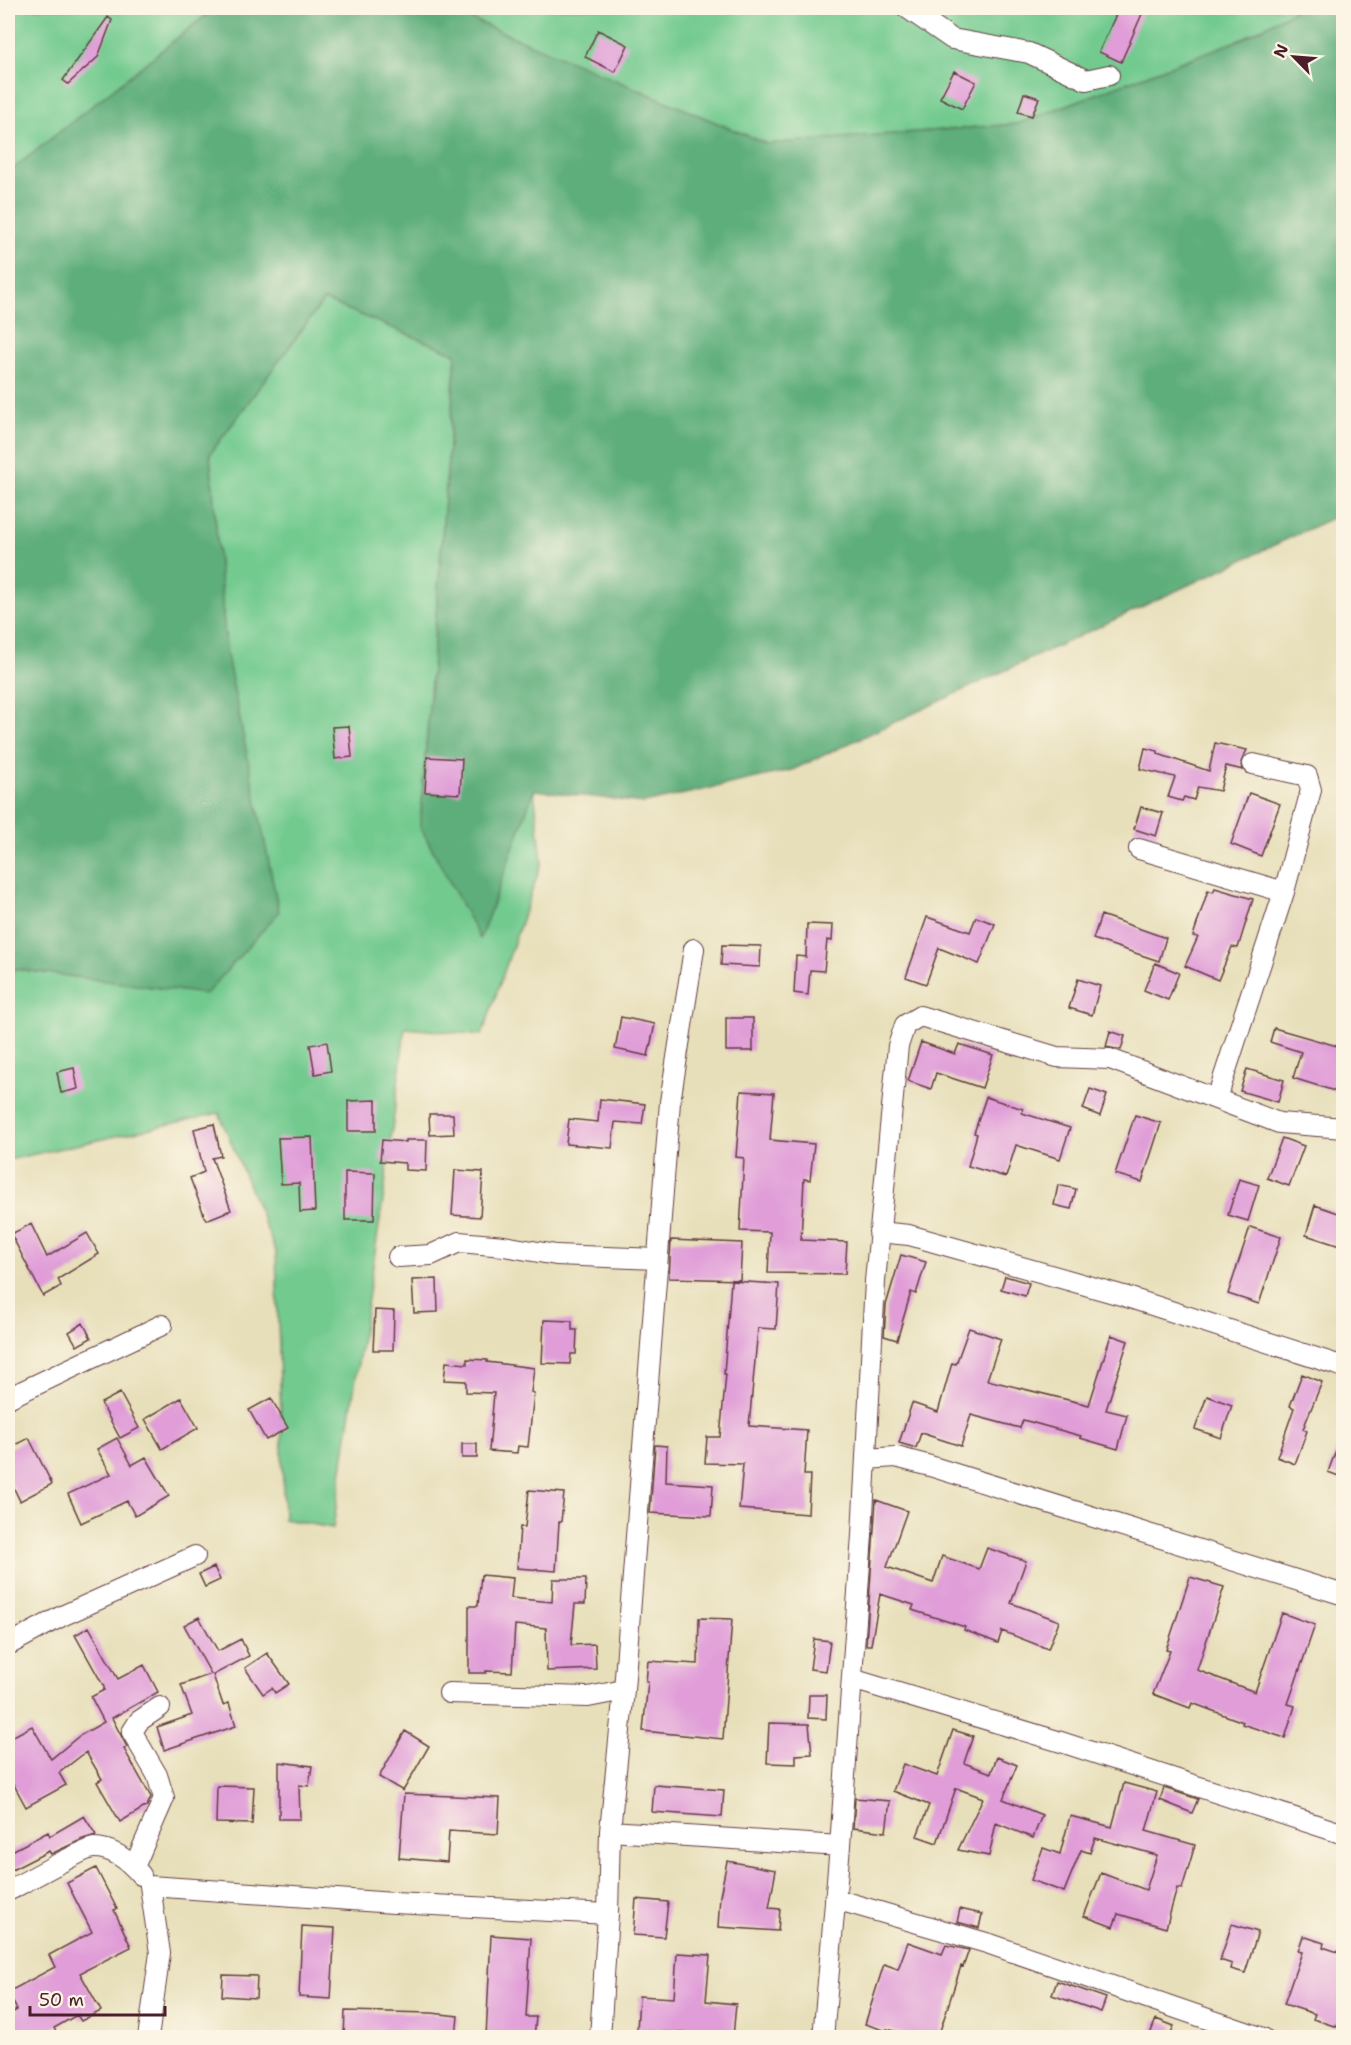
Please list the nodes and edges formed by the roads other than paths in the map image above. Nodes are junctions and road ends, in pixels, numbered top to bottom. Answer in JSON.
{"nodes":[{"id":1,"x":907,"y":8,"type":"edge"},
{"id":2,"x":1109,"y":75,"type":"dead end"},
{"id":3,"x":1253,"y":764,"type":"dead end"},
{"id":4,"x":1139,"y":849,"type":"dead end"},
{"id":5,"x":1284,"y":892,"type":"junction"},
{"id":6,"x":694,"y":949,"type":"dead end"},
{"id":7,"x":1217,"y":1098,"type":"junction"},
{"id":8,"x":1344,"y":1128,"type":"edge"},
{"id":9,"x":879,"y":1232,"type":"junction"},
{"id":10,"x":398,"y":1257,"type":"dead end"},
{"id":11,"x":657,"y":1259,"type":"junction"},
{"id":12,"x":162,"y":1325,"type":"dead end"},
{"id":13,"x":1344,"y":1367,"type":"edge"},
{"id":14,"x":8,"y":1398,"type":"edge"},
{"id":15,"x":866,"y":1459,"type":"junction"},
{"id":16,"x":195,"y":1556,"type":"dead end"},
{"id":17,"x":1344,"y":1596,"type":"edge"},
{"id":18,"x":8,"y":1645,"type":"edge"},
{"id":19,"x":852,"y":1679,"type":"junction"},
{"id":20,"x":624,"y":1690,"type":"junction"},
{"id":21,"x":449,"y":1694,"type":"dead end"},
{"id":22,"x":160,"y":1707,"type":"dead end"},
{"id":23,"x":610,"y":1831,"type":"junction"},
{"id":24,"x":1344,"y":1834,"type":"edge"},
{"id":25,"x":840,"y":1846,"type":"junction"},
{"id":26,"x":134,"y":1867,"type":"junction"},
{"id":27,"x":150,"y":1886,"type":"junction"},
{"id":28,"x":8,"y":1891,"type":"edge"},
{"id":29,"x":835,"y":1899,"type":"junction"},
{"id":30,"x":608,"y":1914,"type":"junction"},
{"id":31,"x":148,"y":2037,"type":"edge"},
{"id":32,"x":600,"y":2037,"type":"edge"},
{"id":33,"x":823,"y":2037,"type":"edge"},
{"id":34,"x":1263,"y":2037,"type":"edge"}],
"edges":[{"from":1,"to":2,"type":"street"},
{"from":3,"to":5,"type":"street"},
{"from":4,"to":5,"type":"street"},
{"from":5,"to":7,"type":"street"},
{"from":6,"to":11,"type":"street"},
{"from":7,"to":8,"type":"street"},
{"from":7,"to":9,"type":"street"},
{"from":9,"to":13,"type":"street"},
{"from":9,"to":15,"type":"street"},
{"from":10,"to":11,"type":"street"},
{"from":11,"to":20,"type":"street"},
{"from":12,"to":14,"type":"street"},
{"from":15,"to":17,"type":"street"},
{"from":15,"to":19,"type":"street"},
{"from":16,"to":18,"type":"street"},
{"from":19,"to":24,"type":"street"},
{"from":19,"to":25,"type":"street"},
{"from":20,"to":21,"type":"street"},
{"from":20,"to":23,"type":"street"},
{"from":22,"to":26,"type":"street"},
{"from":23,"to":25,"type":"street"},
{"from":23,"to":30,"type":"street"},
{"from":25,"to":29,"type":"street"},
{"from":26,"to":27,"type":"street"},
{"from":26,"to":28,"type":"street"},
{"from":27,"to":30,"type":"street"},
{"from":27,"to":31,"type":"street"},
{"from":29,"to":33,"type":"street"},
{"from":29,"to":34,"type":"street"},
{"from":30,"to":32,"type":"street"}]}
